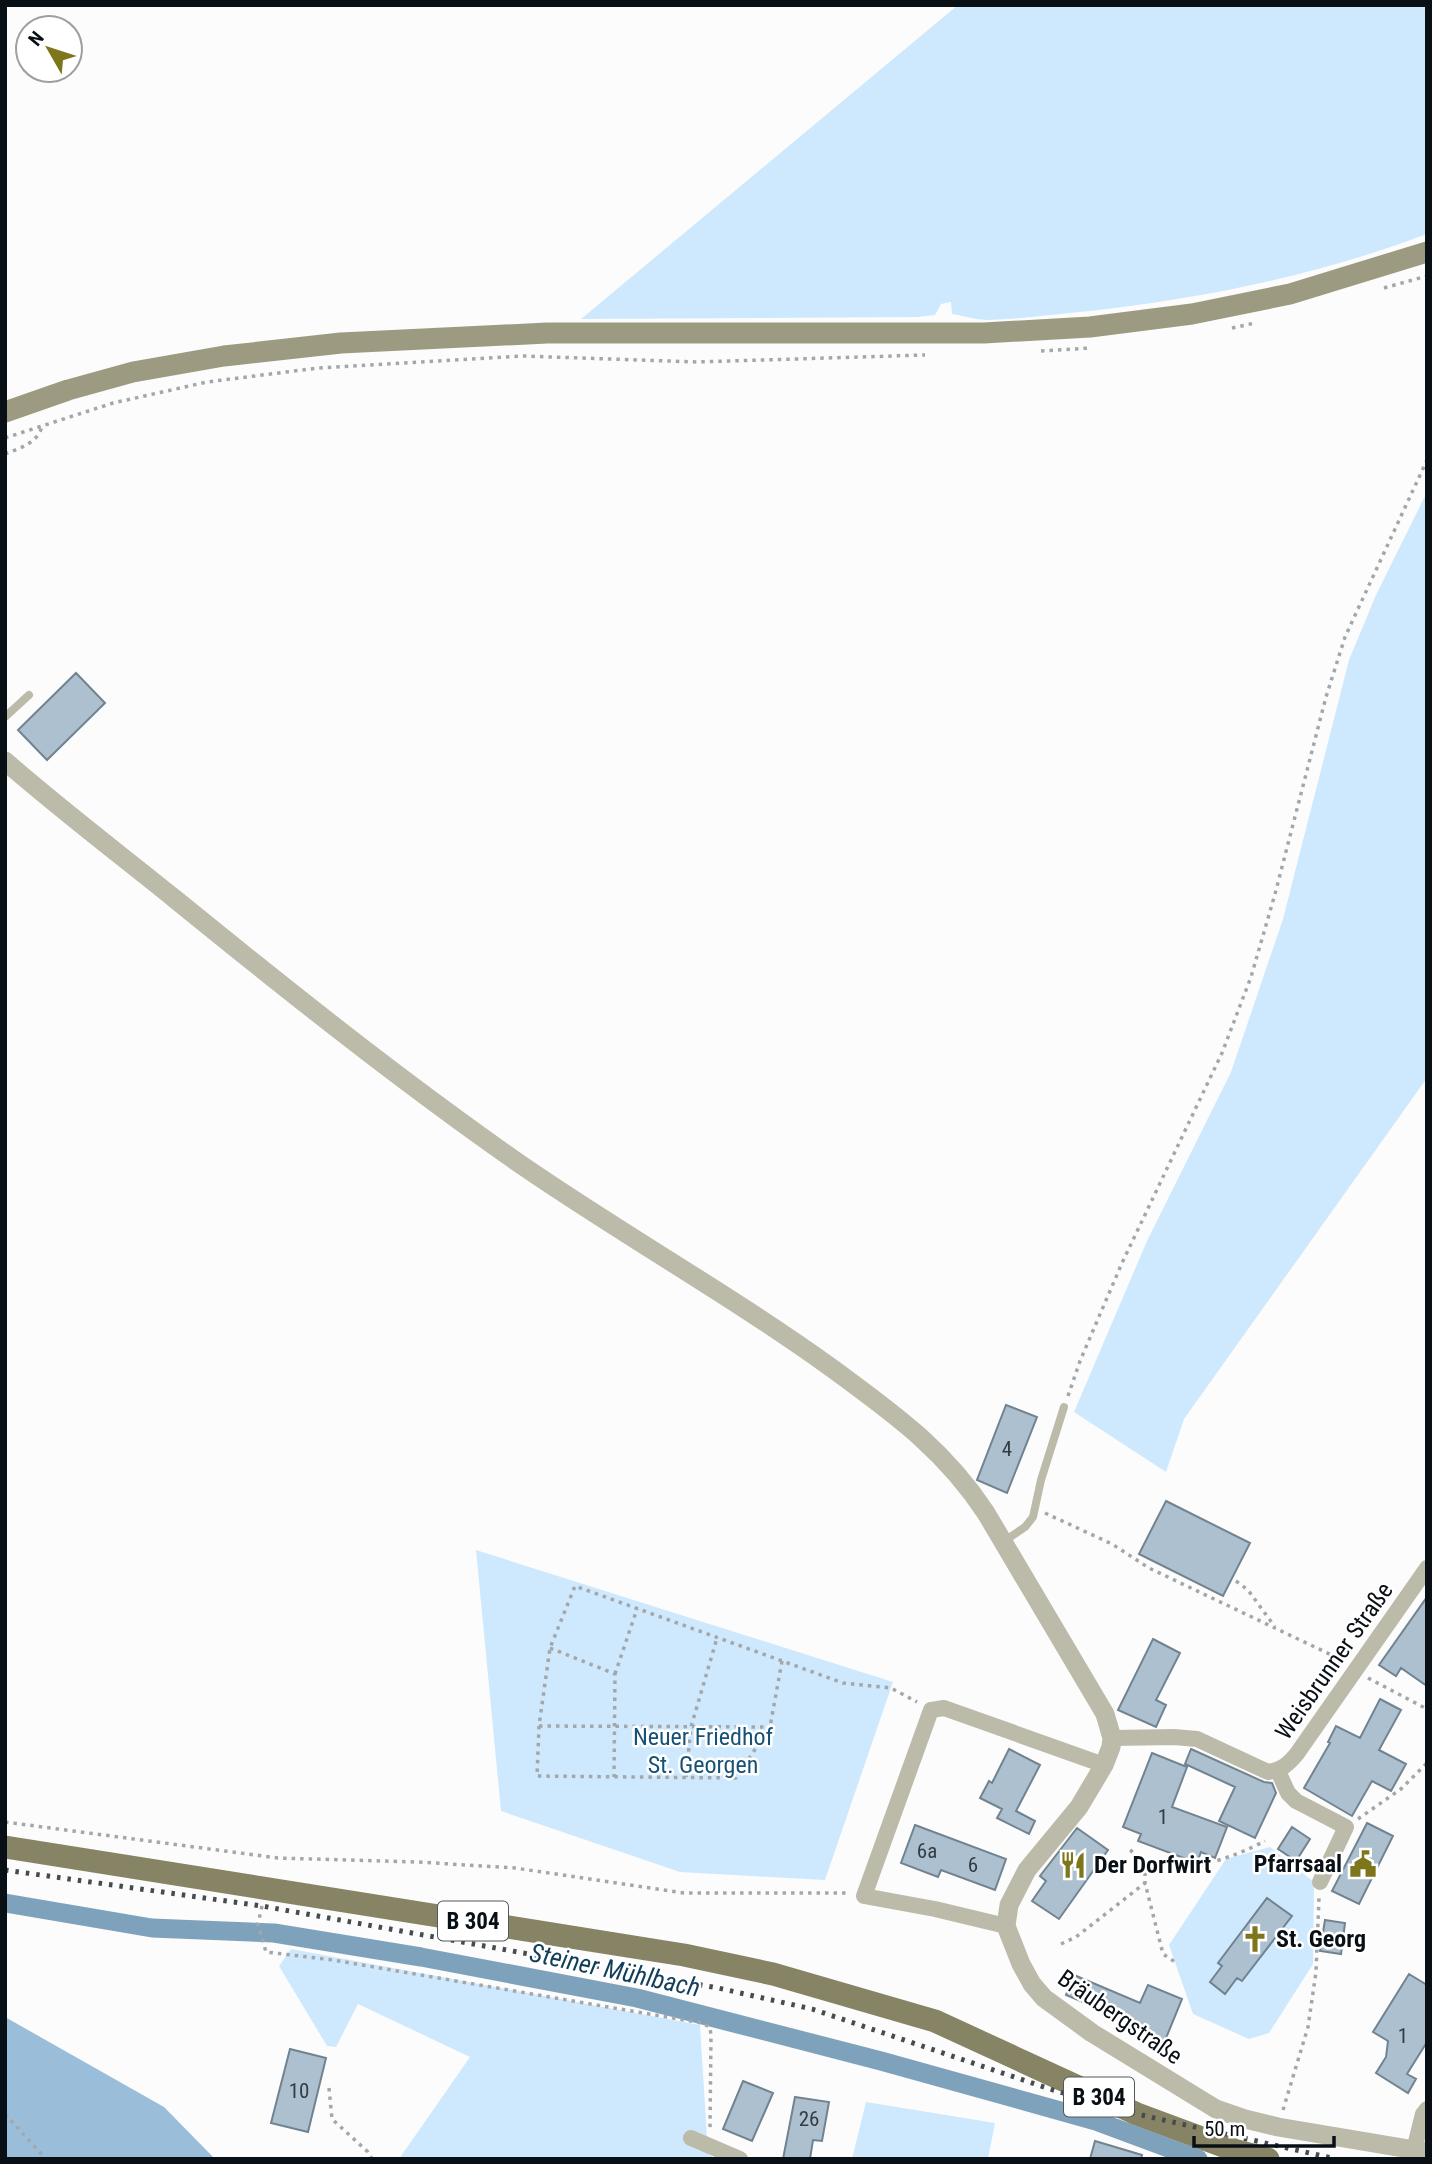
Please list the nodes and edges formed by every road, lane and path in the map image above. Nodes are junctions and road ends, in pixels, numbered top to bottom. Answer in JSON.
{"nodes":[{"id":1,"x":1427,"y":252,"type":"edge"},
{"id":2,"x":1427,"y":276,"type":"edge"},
{"id":3,"x":1374,"y":290,"type":"dead end"},
{"id":4,"x":1256,"y":323,"type":"dead end"},
{"id":5,"x":1230,"y":328,"type":"dead end"},
{"id":6,"x":1101,"y":347,"type":"dead end"},
{"id":7,"x":1033,"y":352,"type":"dead end"},
{"id":8,"x":937,"y":354,"type":"dead end"},
{"id":9,"x":5,"y":412,"type":"edge"},
{"id":10,"x":42,"y":426,"type":"junction"},
{"id":11,"x":5,"y":438,"type":"edge"},
{"id":12,"x":5,"y":454,"type":"edge"},
{"id":13,"x":1427,"y":460,"type":"edge"},
{"id":14,"x":29,"y":695,"type":"dead end"},
{"id":15,"x":5,"y":717,"type":"edge"},
{"id":16,"x":5,"y":761,"type":"edge"},
{"id":17,"x":1064,"y":1407,"type":"joint"},
{"id":18,"x":1036,"y":1510,"type":"junction"},
{"id":19,"x":1003,"y":1542,"type":"junction"},
{"id":20,"x":1427,"y":1569,"type":"edge"},
{"id":21,"x":1236,"y":1581,"type":"dead end"},
{"id":22,"x":638,"y":1609,"type":"junction"},
{"id":23,"x":1277,"y":1628,"type":"junction"},
{"id":24,"x":717,"y":1638,"type":"junction"},
{"id":25,"x":550,"y":1648,"type":"junction"},
{"id":26,"x":782,"y":1661,"type":"junction"},
{"id":27,"x":1355,"y":1670,"type":"junction"},
{"id":28,"x":615,"y":1674,"type":"junction"},
{"id":29,"x":1427,"y":1709,"type":"edge"},
{"id":30,"x":931,"y":1710,"type":"junction"},
{"id":31,"x":539,"y":1726,"type":"junction"},
{"id":32,"x":614,"y":1726,"type":"junction"},
{"id":33,"x":691,"y":1727,"type":"junction"},
{"id":34,"x":770,"y":1727,"type":"junction"},
{"id":35,"x":1112,"y":1738,"type":"junction"},
{"id":36,"x":1426,"y":1764,"type":"edge"},
{"id":37,"x":1104,"y":1765,"type":"junction"},
{"id":38,"x":1278,"y":1771,"type":"junction"},
{"id":39,"x":614,"y":1777,"type":"junction"},
{"id":40,"x":686,"y":1777,"type":"junction"},
{"id":41,"x":5,"y":1822,"type":"edge"},
{"id":42,"x":1346,"y":1827,"type":"junction"},
{"id":43,"x":1265,"y":1841,"type":"dead end"},
{"id":44,"x":5,"y":1847,"type":"edge"},
{"id":45,"x":1130,"y":1850,"type":"dead end"},
{"id":46,"x":1145,"y":1863,"type":"junction"},
{"id":47,"x":1320,"y":1882,"type":"joint"},
{"id":48,"x":1146,"y":1883,"type":"junction"},
{"id":49,"x":864,"y":1896,"type":"junction"},
{"id":50,"x":262,"y":1906,"type":"dead end"},
{"id":51,"x":1006,"y":1926,"type":"junction"},
{"id":52,"x":1061,"y":1944,"type":"dead end"},
{"id":53,"x":1175,"y":1962,"type":"dead end"},
{"id":54,"x":328,"y":2088,"type":"dead end"},
{"id":55,"x":1427,"y":2109,"type":"edge"},
{"id":56,"x":5,"y":2114,"type":"edge"},
{"id":57,"x":1278,"y":2127,"type":"junction"},
{"id":58,"x":691,"y":2138,"type":"dead end"},
{"id":59,"x":709,"y":2146,"type":"junction"},
{"id":60,"x":1420,"y":2151,"type":"edge"},
{"id":61,"x":46,"y":2159,"type":"edge"},
{"id":62,"x":372,"y":2159,"type":"edge"},
{"id":63,"x":740,"y":2159,"type":"edge"},
{"id":64,"x":1268,"y":2159,"type":"edge"}],
"edges":[{"from":1,"to":9,"type":"main road"},
{"from":2,"to":3,"type":"path"},
{"from":4,"to":5,"type":"path"},
{"from":6,"to":7,"type":"path"},
{"from":8,"to":10,"type":"path"},
{"from":10,"to":11,"type":"path"},
{"from":10,"to":12,"type":"path"},
{"from":13,"to":17,"type":"path"},
{"from":14,"to":15,"type":"lane"},
{"from":16,"to":19,"type":"street"},
{"from":17,"to":18,"type":"lane"},
{"from":18,"to":19,"type":"lane"},
{"from":18,"to":23,"type":"path"},
{"from":19,"to":35,"type":"street"},
{"from":20,"to":27,"type":"street","name":"Weisbrunner Straße"},
{"from":21,"to":23,"type":"path"},
{"from":22,"to":24,"type":"path"},
{"from":22,"to":25,"type":"path"},
{"from":22,"to":28,"type":"path"},
{"from":23,"to":27,"type":"path"},
{"from":24,"to":26,"type":"path"},
{"from":24,"to":33,"type":"path"},
{"from":25,"to":28,"type":"path"},
{"from":25,"to":31,"type":"path"},
{"from":26,"to":30,"type":"path"},
{"from":26,"to":34,"type":"path"},
{"from":27,"to":29,"type":"path"},
{"from":27,"to":38,"type":"street","name":"Weisbrunner Straße"},
{"from":28,"to":32,"type":"path"},
{"from":30,"to":37,"type":"street"},
{"from":30,"to":49,"type":"street"},
{"from":31,"to":32,"type":"path"},
{"from":31,"to":39,"type":"path"},
{"from":32,"to":33,"type":"path"},
{"from":32,"to":39,"type":"path"},
{"from":33,"to":34,"type":"path"},
{"from":33,"to":40,"type":"path"},
{"from":34,"to":40,"type":"path"},
{"from":35,"to":37,"type":"street"},
{"from":35,"to":38,"type":"street","name":"Weisbrunner Straße"},
{"from":36,"to":42,"type":"path"},
{"from":37,"to":51,"type":"street"},
{"from":38,"to":42,"type":"street"},
{"from":39,"to":40,"type":"path"},
{"from":41,"to":49,"type":"path"},
{"from":42,"to":47,"type":"street"},
{"from":43,"to":46,"type":"path"},
{"from":44,"to":64,"type":"main road","number":"B 304"},
{"from":45,"to":46,"type":"path"},
{"from":46,"to":48,"type":"path"},
{"from":47,"to":57,"type":"path"},
{"from":48,"to":52,"type":"path"},
{"from":48,"to":53,"type":"path"},
{"from":49,"to":51,"type":"street"},
{"from":50,"to":59,"type":"path"},
{"from":51,"to":57,"type":"street","name":"Bräubergstraße"},
{"from":54,"to":62,"type":"path"},
{"from":55,"to":60,"type":"street"},
{"from":56,"to":61,"type":"path"},
{"from":57,"to":60,"type":"street","name":"Bräubergstraße"},
{"from":58,"to":59,"type":"street"},
{"from":59,"to":63,"type":"street"}]}
